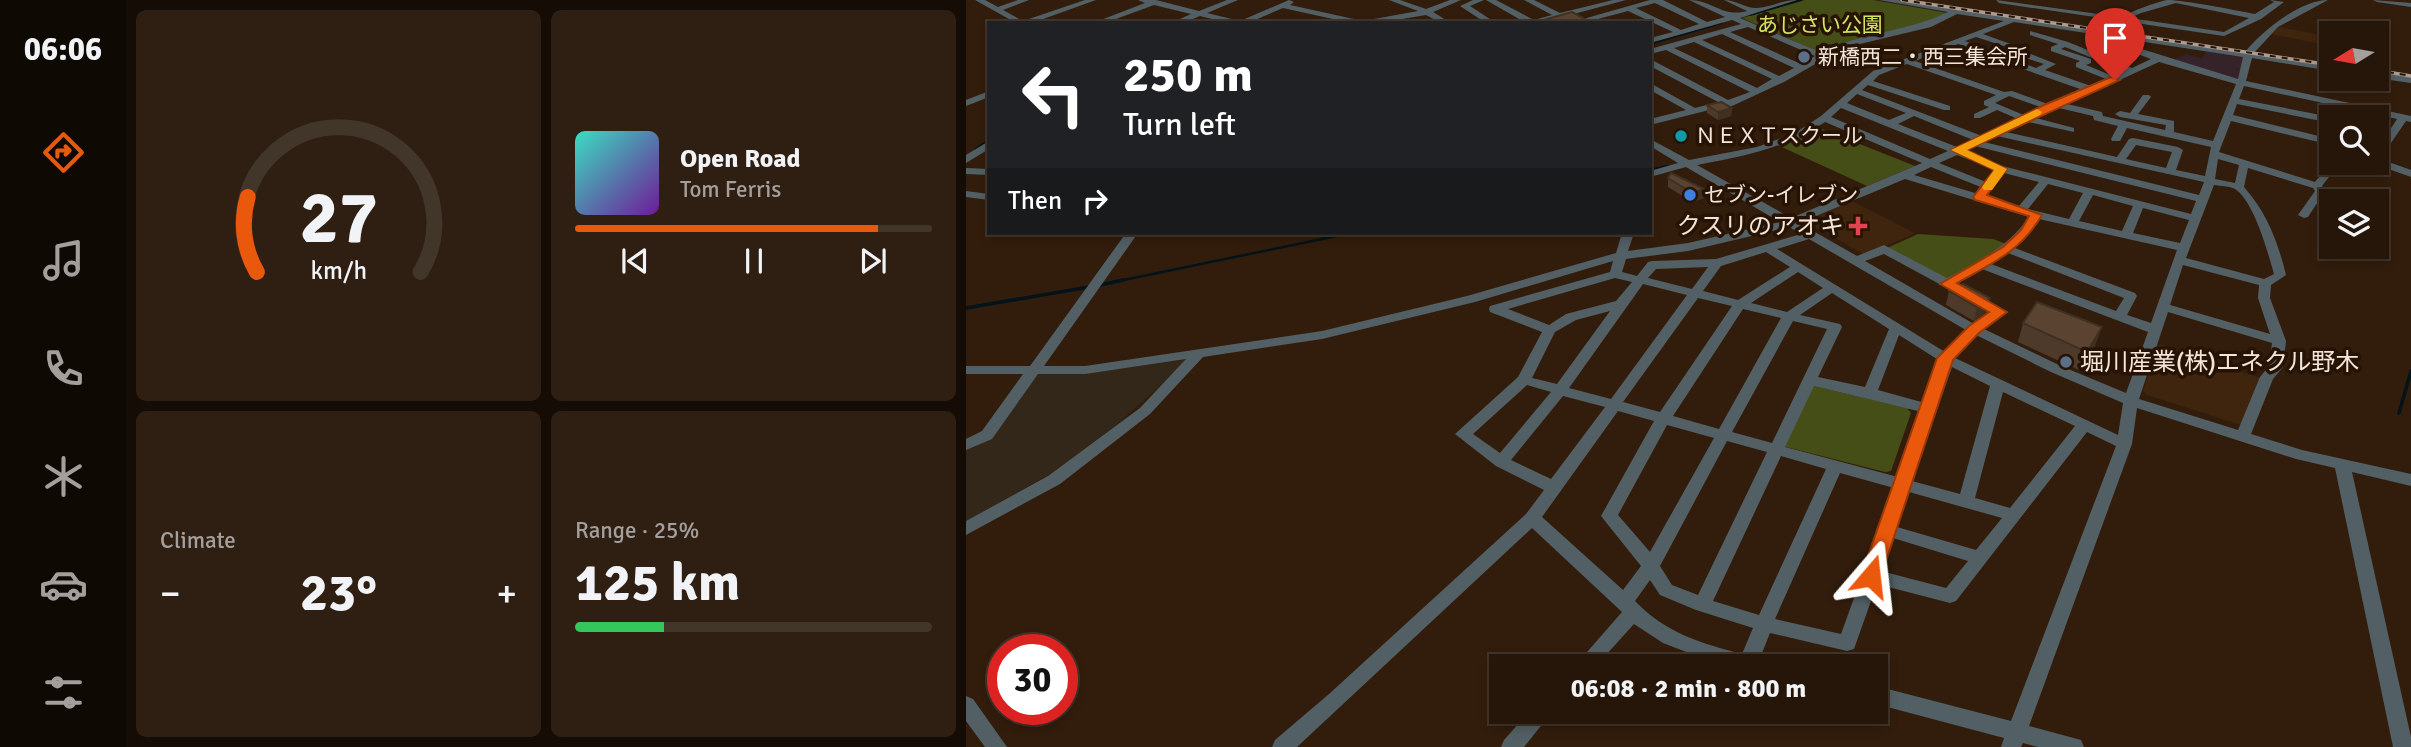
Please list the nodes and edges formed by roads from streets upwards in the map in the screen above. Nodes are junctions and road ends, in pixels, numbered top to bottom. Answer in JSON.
{"nodes":[{"id":1,"x":979,"y":0,"type":"edge"},
{"id":2,"x":1025,"y":0,"type":"edge"},
{"id":3,"x":1092,"y":0,"type":"edge"},
{"id":4,"x":1142,"y":0,"type":"edge"},
{"id":5,"x":1234,"y":0,"type":"edge"},
{"id":6,"x":1294,"y":0,"type":"edge"},
{"id":7,"x":1393,"y":0,"type":"edge"},
{"id":8,"x":1434,"y":0,"type":"edge"},
{"id":9,"x":1457,"y":0,"type":"edge"},
{"id":10,"x":1479,"y":0,"type":"edge"},
{"id":11,"x":1490,"y":0,"type":"edge"},
{"id":12,"x":1528,"y":0,"type":"edge"},
{"id":13,"x":1618,"y":0,"type":"edge"},
{"id":14,"x":1656,"y":0,"type":"edge"},
{"id":15,"x":1693,"y":0,"type":"edge"},
{"id":16,"x":1728,"y":0,"type":"edge"},
{"id":17,"x":1764,"y":0,"type":"edge"},
{"id":18,"x":1793,"y":0,"type":"edge"},
{"id":19,"x":1882,"y":0,"type":"edge"},
{"id":20,"x":1934,"y":0,"type":"edge"},
{"id":21,"x":2000,"y":0,"type":"edge"},
{"id":22,"x":2058,"y":0,"type":"edge"},
{"id":23,"x":2175,"y":0,"type":"edge"},
{"id":24,"x":2274,"y":0,"type":"edge"},
{"id":25,"x":2324,"y":0,"type":"edge"},
{"id":26,"x":2377,"y":0,"type":"edge"},
{"id":27,"x":1156,"y":1,"type":"edge"},
{"id":28,"x":1548,"y":2,"type":"dead end"},
{"id":29,"x":1985,"y":4,"type":"edge"},
{"id":30,"x":1282,"y":5,"type":"junction"},
{"id":31,"x":1445,"y":5,"type":"junction"},
{"id":32,"x":1538,"y":5,"type":"junction"},
{"id":33,"x":1775,"y":5,"type":"junction"},
{"id":34,"x":2411,"y":5,"type":"edge"},
{"id":35,"x":1629,"y":8,"type":"junction"},
{"id":36,"x":999,"y":9,"type":"junction"},
{"id":37,"x":2048,"y":9,"type":"junction"},
{"id":38,"x":1754,"y":11,"type":"junction"},
{"id":39,"x":1956,"y":11,"type":"junction"},
{"id":40,"x":1427,"y":12,"type":"junction"},
{"id":41,"x":1199,"y":13,"type":"junction"},
{"id":42,"x":1602,"y":15,"type":"junction"},
{"id":43,"x":1559,"y":16,"type":"junction"},
{"id":44,"x":2254,"y":16,"type":"junction"},
{"id":45,"x":1733,"y":17,"type":"junction"},
{"id":46,"x":2014,"y":20,"type":"junction"},
{"id":47,"x":1020,"y":21,"type":"edge"},
{"id":48,"x":1029,"y":21,"type":"edge"},
{"id":49,"x":1102,"y":21,"type":"edge"},
{"id":50,"x":1180,"y":21,"type":"edge"},
{"id":51,"x":1232,"y":21,"type":"edge"},
{"id":52,"x":1245,"y":21,"type":"edge"},
{"id":53,"x":1354,"y":21,"type":"edge"},
{"id":54,"x":1378,"y":21,"type":"edge"},
{"id":55,"x":1443,"y":21,"type":"edge"},
{"id":56,"x":1489,"y":21,"type":"edge"},
{"id":57,"x":1529,"y":21,"type":"edge"},
{"id":58,"x":1536,"y":21,"type":"edge"},
{"id":59,"x":1581,"y":21,"type":"edge"},
{"id":60,"x":1612,"y":21,"type":"edge"},
{"id":61,"x":2119,"y":23,"type":"junction"},
{"id":62,"x":2280,"y":23,"type":"junction"},
{"id":63,"x":1748,"y":24,"type":"junction"},
{"id":64,"x":2046,"y":24,"type":"junction"},
{"id":65,"x":1707,"y":25,"type":"junction"},
{"id":66,"x":2085,"y":30,"type":"junction"},
{"id":67,"x":1723,"y":31,"type":"junction"},
{"id":68,"x":1680,"y":32,"type":"junction"},
{"id":69,"x":2033,"y":33,"type":"junction"},
{"id":70,"x":1977,"y":34,"type":"junction"},
{"id":71,"x":2023,"y":38,"type":"dead end"},
{"id":72,"x":1694,"y":39,"type":"junction"},
{"id":73,"x":1652,"y":40,"type":"edge"},
{"id":74,"x":1959,"y":42,"type":"junction"},
{"id":75,"x":2065,"y":44,"type":"junction"},
{"id":76,"x":1667,"y":47,"type":"junction"},
{"id":77,"x":2013,"y":48,"type":"dead end"},
{"id":78,"x":1652,"y":51,"type":"edge"},
{"id":79,"x":1983,"y":51,"type":"dead end"},
{"id":80,"x":2250,"y":51,"type":"junction"},
{"id":81,"x":1820,"y":55,"type":"junction"},
{"id":82,"x":2158,"y":60,"type":"junction"},
{"id":83,"x":1906,"y":61,"type":"junction"},
{"id":84,"x":1652,"y":63,"type":"edge"},
{"id":85,"x":2319,"y":65,"type":"edge"},
{"id":86,"x":1800,"y":67,"type":"junction"},
{"id":87,"x":2038,"y":70,"type":"dead end"},
{"id":88,"x":2133,"y":71,"type":"junction"},
{"id":89,"x":2389,"y":77,"type":"edge"},
{"id":90,"x":1955,"y":78,"type":"junction"},
{"id":91,"x":1781,"y":80,"type":"junction"},
{"id":92,"x":1865,"y":80,"type":"junction"},
{"id":93,"x":2115,"y":80,"type":"junction"},
{"id":94,"x":2411,"y":80,"type":"edge"},
{"id":95,"x":2241,"y":83,"type":"junction"},
{"id":96,"x":1652,"y":87,"type":"edge"},
{"id":97,"x":1854,"y":90,"type":"junction"},
{"id":98,"x":2092,"y":90,"type":"junction"},
{"id":99,"x":1758,"y":92,"type":"junction"},
{"id":100,"x":987,"y":95,"type":"edge"},
{"id":101,"x":2004,"y":95,"type":"junction"},
{"id":102,"x":2146,"y":97,"type":"dead end"},
{"id":103,"x":2234,"y":100,"type":"junction"},
{"id":104,"x":966,"y":103,"type":"edge"},
{"id":105,"x":1729,"y":104,"type":"junction"},
{"id":106,"x":1840,"y":104,"type":"junction"},
{"id":107,"x":1995,"y":104,"type":"junction"},
{"id":108,"x":2051,"y":106,"type":"junction"},
{"id":109,"x":1947,"y":108,"type":"dead end"},
{"id":110,"x":1696,"y":112,"type":"junction"},
{"id":111,"x":1914,"y":113,"type":"junction"},
{"id":112,"x":1977,"y":116,"type":"dead end"},
{"id":113,"x":2228,"y":117,"type":"junction"},
{"id":114,"x":1824,"y":118,"type":"junction"},
{"id":115,"x":2024,"y":118,"type":"junction"},
{"id":116,"x":2319,"y":118,"type":"edge"},
{"id":117,"x":2407,"y":118,"type":"edge"},
{"id":118,"x":1655,"y":120,"type":"edge"},
{"id":119,"x":2128,"y":120,"type":"junction"},
{"id":120,"x":1889,"y":124,"type":"junction"},
{"id":121,"x":2389,"y":132,"type":"edge"},
{"id":122,"x":1996,"y":133,"type":"junction"},
{"id":123,"x":2392,"y":133,"type":"junction"},
{"id":124,"x":2389,"y":138,"type":"edge"},
{"id":125,"x":2116,"y":139,"type":"dead end"},
{"id":126,"x":2319,"y":139,"type":"edge"},
{"id":127,"x":1978,"y":141,"type":"junction"},
{"id":128,"x":1652,"y":144,"type":"edge"},
{"id":129,"x":987,"y":145,"type":"edge"},
{"id":130,"x":2064,"y":148,"type":"junction"},
{"id":131,"x":1957,"y":150,"type":"junction"},
{"id":132,"x":2215,"y":150,"type":"junction"},
{"id":133,"x":2101,"y":156,"type":"junction"},
{"id":134,"x":966,"y":160,"type":"edge"},
{"id":135,"x":2120,"y":160,"type":"junction"},
{"id":136,"x":1931,"y":161,"type":"junction"},
{"id":137,"x":1689,"y":163,"type":"junction"},
{"id":138,"x":2244,"y":164,"type":"junction"},
{"id":139,"x":2389,"y":164,"type":"edge"},
{"id":140,"x":2001,"y":169,"type":"junction"},
{"id":141,"x":966,"y":171,"type":"edge"},
{"id":142,"x":2170,"y":171,"type":"junction"},
{"id":143,"x":987,"y":172,"type":"edge"},
{"id":144,"x":2090,"y":172,"type":"junction"},
{"id":145,"x":1652,"y":173,"type":"edge"},
{"id":146,"x":2411,"y":174,"type":"edge"},
{"id":147,"x":1904,"y":175,"type":"junction"},
{"id":148,"x":2325,"y":175,"type":"edge"},
{"id":149,"x":2046,"y":180,"type":"junction"},
{"id":150,"x":2210,"y":180,"type":"junction"},
{"id":151,"x":2317,"y":186,"type":"junction"},
{"id":152,"x":1988,"y":187,"type":"junction"},
{"id":153,"x":2239,"y":187,"type":"junction"},
{"id":154,"x":2085,"y":190,"type":"junction"},
{"id":155,"x":966,"y":194,"type":"edge"},
{"id":156,"x":987,"y":197,"type":"edge"},
{"id":157,"x":1980,"y":197,"type":"junction"},
{"id":158,"x":2203,"y":199,"type":"junction"},
{"id":159,"x":2139,"y":204,"type":"junction"},
{"id":160,"x":2022,"y":211,"type":"junction"},
{"id":161,"x":2036,"y":215,"type":"junction"},
{"id":162,"x":2304,"y":215,"type":"dead end"},
{"id":163,"x":2194,"y":218,"type":"junction"},
{"id":164,"x":1792,"y":222,"type":"junction"},
{"id":165,"x":2072,"y":223,"type":"junction"},
{"id":166,"x":1131,"y":235,"type":"edge"},
{"id":167,"x":1627,"y":235,"type":"edge"},
{"id":168,"x":1810,"y":235,"type":"junction"},
{"id":169,"x":2126,"y":236,"type":"junction"},
{"id":170,"x":1768,"y":248,"type":"junction"},
{"id":171,"x":2007,"y":249,"type":"junction"},
{"id":172,"x":1622,"y":254,"type":"junction"},
{"id":173,"x":2182,"y":254,"type":"junction"},
{"id":174,"x":1856,"y":261,"type":"junction"},
{"id":175,"x":1717,"y":263,"type":"junction"},
{"id":176,"x":1982,"y":265,"type":"junction"},
{"id":177,"x":1798,"y":267,"type":"junction"},
{"id":178,"x":1615,"y":274,"type":"junction"},
{"id":179,"x":1640,"y":280,"type":"junction"},
{"id":180,"x":2265,"y":283,"type":"junction"},
{"id":181,"x":1947,"y":284,"type":"junction"},
{"id":182,"x":1830,"y":289,"type":"junction"},
{"id":183,"x":1693,"y":293,"type":"junction"},
{"id":184,"x":1471,"y":299,"type":"junction"},
{"id":185,"x":1621,"y":304,"type":"junction"},
{"id":186,"x":1740,"y":304,"type":"junction"},
{"id":187,"x":2164,"y":307,"type":"junction"},
{"id":188,"x":1495,"y":309,"type":"junction"},
{"id":189,"x":1788,"y":316,"type":"junction"},
{"id":190,"x":2120,"y":316,"type":"junction"},
{"id":191,"x":1896,"y":327,"type":"junction"},
{"id":192,"x":1550,"y":330,"type":"junction"},
{"id":193,"x":1974,"y":330,"type":"junction"},
{"id":194,"x":2156,"y":330,"type":"junction"},
{"id":195,"x":2279,"y":341,"type":"junction"},
{"id":196,"x":1197,"y":356,"type":"junction"},
{"id":197,"x":1945,"y":358,"type":"junction"},
{"id":198,"x":966,"y":370,"type":"edge"},
{"id":199,"x":1033,"y":370,"type":"junction"},
{"id":200,"x":1524,"y":380,"type":"junction"},
{"id":201,"x":1809,"y":380,"type":"junction"},
{"id":202,"x":1998,"y":384,"type":"junction"},
{"id":203,"x":1560,"y":390,"type":"junction"},
{"id":204,"x":1870,"y":393,"type":"junction"},
{"id":205,"x":2131,"y":401,"type":"junction"},
{"id":206,"x":1612,"y":404,"type":"junction"},
{"id":207,"x":1929,"y":409,"type":"junction"},
{"id":208,"x":1663,"y":419,"type":"junction"},
{"id":209,"x":2084,"y":425,"type":"junction"},
{"id":210,"x":1722,"y":434,"type":"junction"},
{"id":211,"x":2243,"y":436,"type":"junction"},
{"id":212,"x":966,"y":444,"type":"edge"},
{"id":213,"x":2124,"y":444,"type":"junction"},
{"id":214,"x":1776,"y":451,"type":"junction"},
{"id":215,"x":1501,"y":462,"type":"junction"},
{"id":216,"x":2342,"y":464,"type":"junction"},
{"id":217,"x":1835,"y":467,"type":"junction"},
{"id":218,"x":2411,"y":480,"type":"edge"},
{"id":219,"x":1903,"y":486,"type":"junction"},
{"id":220,"x":1555,"y":488,"type":"junction"},
{"id":221,"x":1966,"y":503,"type":"junction"},
{"id":222,"x":2014,"y":515,"type":"junction"},
{"id":223,"x":1532,"y":518,"type":"junction"},
{"id":224,"x":966,"y":529,"type":"edge"},
{"id":225,"x":1886,"y":530,"type":"junction"},
{"id":226,"x":1981,"y":558,"type":"junction"},
{"id":227,"x":1651,"y":566,"type":"junction"},
{"id":228,"x":1871,"y":576,"type":"junction"},
{"id":229,"x":1702,"y":605,"type":"junction"},
{"id":230,"x":1629,"y":607,"type":"junction"},
{"id":231,"x":1764,"y":624,"type":"junction"},
{"id":232,"x":1593,"y":654,"type":"edge"},
{"id":233,"x":1714,"y":654,"type":"edge"},
{"id":234,"x":1758,"y":654,"type":"edge"},
{"id":235,"x":1888,"y":699,"type":"edge"},
{"id":236,"x":966,"y":705,"type":"edge"},
{"id":237,"x":1531,"y":724,"type":"edge"},
{"id":238,"x":2013,"y":739,"type":"edge"},
{"id":239,"x":996,"y":747,"type":"edge"},
{"id":240,"x":1282,"y":747,"type":"edge"},
{"id":241,"x":1511,"y":747,"type":"edge"},
{"id":242,"x":2074,"y":747,"type":"edge"},
{"id":243,"x":2403,"y":747,"type":"edge"}],
"edges":[{"from":1,"to":36,"type":"street"},
{"from":2,"to":36,"type":"street"},
{"from":3,"to":48,"type":"street"},
{"from":4,"to":27,"type":"street"},
{"from":5,"to":41,"type":"street"},
{"from":6,"to":30,"type":"street"},
{"from":7,"to":40,"type":"street"},
{"from":8,"to":31,"type":"street"},
{"from":9,"to":31,"type":"street"},
{"from":10,"to":56,"type":"street"},
{"from":11,"to":57,"type":"street"},
{"from":12,"to":32,"type":"street"},
{"from":13,"to":43,"type":"street"},
{"from":14,"to":35,"type":"street"},
{"from":14,"to":65,"type":"street"},
{"from":15,"to":45,"type":"street"},
{"from":16,"to":38,"type":"street"},
{"from":17,"to":33,"type":"street"},
{"from":18,"to":33,"type":"street"},
{"from":19,"to":39,"type":"street"},
{"from":20,"to":29,"type":"street"},
{"from":21,"to":29,"type":"street"},
{"from":21,"to":37,"type":"street"},
{"from":22,"to":37,"type":"street"},
{"from":23,"to":44,"type":"street"},
{"from":23,"to":61,"type":"street"},
{"from":24,"to":44,"type":"street"},
{"from":25,"to":62,"type":"street"},
{"from":26,"to":34,"type":"street"},
{"from":27,"to":41,"type":"street"},
{"from":27,"to":49,"type":"street"},
{"from":28,"to":32,"type":"street"},
{"from":29,"to":61,"type":"street"},
{"from":30,"to":52,"type":"street"},
{"from":30,"to":53,"type":"street"},
{"from":31,"to":40,"type":"street"},
{"from":32,"to":43,"type":"street"},
{"from":33,"to":38,"type":"street"},
{"from":35,"to":42,"type":"street"},
{"from":35,"to":68,"type":"street"},
{"from":36,"to":47,"type":"street"},
{"from":37,"to":61,"type":"street"},
{"from":38,"to":45,"type":"street"},
{"from":39,"to":46,"type":"street"},
{"from":39,"to":81,"type":"street"},
{"from":40,"to":54,"type":"street"},
{"from":40,"to":55,"type":"street"},
{"from":41,"to":50,"type":"street"},
{"from":41,"to":51,"type":"street"},
{"from":42,"to":59,"type":"street"},
{"from":42,"to":60,"type":"street"},
{"from":43,"to":58,"type":"street"},
{"from":44,"to":61,"type":"street"},
{"from":44,"to":62,"type":"street"},
{"from":45,"to":63,"type":"street"},
{"from":45,"to":65,"type":"street"},
{"from":46,"to":64,"type":"street"},
{"from":46,"to":70,"type":"street"},
{"from":61,"to":80,"type":"street"},
{"from":62,"to":80,"type":"street"},
{"from":63,"to":67,"type":"street"},
{"from":63,"to":81,"type":"street"},
{"from":64,"to":66,"type":"street"},
{"from":64,"to":69,"type":"street"},
{"from":65,"to":68,"type":"street"},
{"from":66,"to":80,"type":"street"},
{"from":66,"to":82,"type":"street"},
{"from":67,"to":72,"type":"street"},
{"from":67,"to":86,"type":"street"},
{"from":68,"to":73,"type":"street"},
{"from":69,"to":71,"type":"street"},
{"from":69,"to":75,"type":"street"},
{"from":70,"to":74,"type":"street"},
{"from":70,"to":77,"type":"street"},
{"from":72,"to":76,"type":"street"},
{"from":72,"to":91,"type":"street"},
{"from":74,"to":79,"type":"street"},
{"from":74,"to":83,"type":"street"},
{"from":75,"to":88,"type":"street"},
{"from":75,"to":93,"type":"street"},
{"from":76,"to":78,"type":"street"},
{"from":76,"to":99,"type":"street"},
{"from":80,"to":85,"type":"street"},
{"from":80,"to":95,"type":"street"},
{"from":81,"to":86,"type":"street"},
{"from":82,"to":88,"type":"street"},
{"from":82,"to":95,"type":"street"},
{"from":83,"to":90,"type":"street"},
{"from":83,"to":92,"type":"street"},
{"from":84,"to":105,"type":"street"},
{"from":86,"to":91,"type":"street"},
{"from":87,"to":98,"type":"street"},
{"from":88,"to":93,"type":"street"},
{"from":89,"to":94,"type":"street"},
{"from":90,"to":101,"type":"street"},
{"from":90,"to":107,"type":"street"},
{"from":91,"to":99,"type":"street"},
{"from":92,"to":97,"type":"street"},
{"from":92,"to":109,"type":"street"},
{"from":93,"to":98,"type":"street"},
{"from":95,"to":103,"type":"street"},
{"from":95,"to":117,"type":"street"},
{"from":96,"to":110,"type":"street"},
{"from":97,"to":106,"type":"street"},
{"from":97,"to":111,"type":"street"},
{"from":98,"to":108,"type":"street"},
{"from":99,"to":105,"type":"street"},
{"from":100,"to":104,"type":"street"},
{"from":101,"to":107,"type":"street"},
{"from":101,"to":108,"type":"street"},
{"from":102,"to":119,"type":"street"},
{"from":103,"to":113,"type":"street"},
{"from":103,"to":116,"type":"street"},
{"from":105,"to":110,"type":"street"},
{"from":106,"to":114,"type":"street"},
{"from":106,"to":120,"type":"street"},
{"from":107,"to":112,"type":"street"},
{"from":107,"to":115,"type":"street"},
{"from":108,"to":115,"type":"street"},
{"from":108,"to":119,"type":"street"},
{"from":110,"to":118,"type":"street"},
{"from":111,"to":120,"type":"street"},
{"from":111,"to":127,"type":"street"},
{"from":113,"to":126,"type":"street"},
{"from":113,"to":132,"type":"street"},
{"from":114,"to":136,"type":"street"},
{"from":114,"to":137,"type":"street"},
{"from":115,"to":122,"type":"street"},
{"from":115,"to":130,"type":"street"},
{"from":117,"to":123,"type":"street"},
{"from":119,"to":125,"type":"street"},
{"from":119,"to":132,"type":"street"},
{"from":120,"to":131,"type":"street"},
{"from":121,"to":123,"type":"street"},
{"from":122,"to":127,"type":"street"},
{"from":122,"to":130,"type":"street"},
{"from":123,"to":124,"type":"street"},
{"from":127,"to":131,"type":"street"},
{"from":127,"to":144,"type":"street"},
{"from":128,"to":137,"type":"street"},
{"from":129,"to":134,"type":"street"},
{"from":130,"to":133,"type":"street"},
{"from":131,"to":136,"type":"street"},
{"from":131,"to":140,"type":"street"},
{"from":132,"to":138,"type":"street"},
{"from":132,"to":150,"type":"street"},
{"from":133,"to":135,"type":"street"},
{"from":133,"to":144,"type":"street"},
{"from":135,"to":142,"type":"street"},
{"from":135,"to":142,"type":"street"},
{"from":136,"to":147,"type":"street"},
{"from":136,"to":152,"type":"street"},
{"from":137,"to":145,"type":"street"},
{"from":137,"to":164,"type":"street"},
{"from":138,"to":151,"type":"street"},
{"from":138,"to":153,"type":"street"},
{"from":139,"to":146,"type":"street"},
{"from":140,"to":149,"type":"street"},
{"from":140,"to":152,"type":"street"},
{"from":141,"to":143,"type":"street"},
{"from":142,"to":150,"type":"street"},
{"from":144,"to":154,"type":"street"},
{"from":144,"to":158,"type":"street"},
{"from":147,"to":157,"type":"street"},
{"from":147,"to":164,"type":"street"},
{"from":148,"to":151,"type":"street"},
{"from":149,"to":154,"type":"street"},
{"from":149,"to":160,"type":"street"},
{"from":150,"to":153,"type":"street"},
{"from":150,"to":158,"type":"street"},
{"from":151,"to":162,"type":"street"},
{"from":152,"to":157,"type":"street"},
{"from":153,"to":180,"type":"street"},
{"from":154,"to":159,"type":"street"},
{"from":154,"to":165,"type":"street"},
{"from":155,"to":156,"type":"street"},
{"from":157,"to":160,"type":"street"},
{"from":158,"to":163,"type":"street"},
{"from":159,"to":163,"type":"street"},
{"from":159,"to":169,"type":"street"},
{"from":160,"to":161,"type":"street"},
{"from":161,"to":165,"type":"street"},
{"from":161,"to":171,"type":"street"},
{"from":163,"to":173,"type":"street"},
{"from":164,"to":168,"type":"street"},
{"from":164,"to":172,"type":"street"},
{"from":165,"to":169,"type":"street"},
{"from":166,"to":199,"type":"street"},
{"from":167,"to":172,"type":"street"},
{"from":168,"to":170,"type":"street"},
{"from":168,"to":174,"type":"street"},
{"from":169,"to":173,"type":"street"},
{"from":170,"to":175,"type":"street"},
{"from":170,"to":177,"type":"street"},
{"from":171,"to":176,"type":"street"},
{"from":171,"to":190,"type":"street"},
{"from":172,"to":178,"type":"street"},
{"from":172,"to":184,"type":"street"},
{"from":173,"to":180,"type":"street"},
{"from":173,"to":187,"type":"street"},
{"from":174,"to":181,"type":"street"},
{"from":174,"to":193,"type":"street"},
{"from":175,"to":179,"type":"street"},
{"from":175,"to":183,"type":"street"},
{"from":176,"to":181,"type":"street"},
{"from":176,"to":190,"type":"street"},
{"from":177,"to":182,"type":"street"},
{"from":177,"to":186,"type":"street"},
{"from":178,"to":179,"type":"street"},
{"from":178,"to":188,"type":"street"},
{"from":179,"to":183,"type":"street"},
{"from":179,"to":185,"type":"street"},
{"from":180,"to":195,"type":"street"},
{"from":181,"to":193,"type":"street"},
{"from":182,"to":189,"type":"street"},
{"from":182,"to":191,"type":"street"},
{"from":183,"to":186,"type":"street"},
{"from":183,"to":206,"type":"street"},
{"from":184,"to":188,"type":"street"},
{"from":184,"to":196,"type":"street"},
{"from":185,"to":192,"type":"street"},
{"from":185,"to":203,"type":"street"},
{"from":186,"to":189,"type":"street"},
{"from":186,"to":208,"type":"street"},
{"from":187,"to":194,"type":"street"},
{"from":187,"to":195,"type":"street"},
{"from":188,"to":192,"type":"street"},
{"from":189,"to":201,"type":"street"},
{"from":189,"to":210,"type":"street"},
{"from":190,"to":194,"type":"street"},
{"from":191,"to":197,"type":"street"},
{"from":191,"to":204,"type":"street"},
{"from":192,"to":200,"type":"street"},
{"from":193,"to":197,"type":"street"},
{"from":193,"to":205,"type":"street"},
{"from":194,"to":205,"type":"street"},
{"from":195,"to":211,"type":"street"},
{"from":196,"to":199,"type":"street"},
{"from":196,"to":224,"type":"street"},
{"from":197,"to":202,"type":"street"},
{"from":197,"to":207,"type":"street"},
{"from":198,"to":199,"type":"street"},
{"from":199,"to":212,"type":"street"},
{"from":200,"to":203,"type":"street"},
{"from":200,"to":215,"type":"street"},
{"from":201,"to":204,"type":"street"},
{"from":201,"to":214,"type":"street"},
{"from":202,"to":209,"type":"street"},
{"from":202,"to":221,"type":"street"},
{"from":203,"to":206,"type":"street"},
{"from":203,"to":215,"type":"street"},
{"from":204,"to":207,"type":"street"},
{"from":205,"to":211,"type":"street"},
{"from":205,"to":213,"type":"street"},
{"from":206,"to":208,"type":"street"},
{"from":206,"to":220,"type":"street"},
{"from":207,"to":219,"type":"street"},
{"from":208,"to":210,"type":"street"},
{"from":208,"to":227,"type":"street"},
{"from":209,"to":213,"type":"street"},
{"from":209,"to":222,"type":"street"},
{"from":210,"to":214,"type":"street"},
{"from":210,"to":227,"type":"street"},
{"from":211,"to":216,"type":"street"},
{"from":213,"to":238,"type":"street"},
{"from":214,"to":217,"type":"street"},
{"from":214,"to":229,"type":"street"},
{"from":215,"to":220,"type":"street"},
{"from":216,"to":218,"type":"street"},
{"from":216,"to":243,"type":"street"},
{"from":217,"to":219,"type":"street"},
{"from":217,"to":231,"type":"street"},
{"from":219,"to":221,"type":"street"},
{"from":219,"to":225,"type":"street"},
{"from":220,"to":223,"type":"street"},
{"from":221,"to":222,"type":"street"},
{"from":222,"to":226,"type":"street"},
{"from":223,"to":230,"type":"street"},
{"from":223,"to":240,"type":"street"},
{"from":225,"to":226,"type":"street"},
{"from":225,"to":228,"type":"street"},
{"from":226,"to":228,"type":"street"},
{"from":227,"to":229,"type":"street"},
{"from":227,"to":230,"type":"street"},
{"from":228,"to":231,"type":"street"},
{"from":229,"to":231,"type":"street"},
{"from":230,"to":232,"type":"street"},
{"from":230,"to":233,"type":"street"},
{"from":231,"to":234,"type":"street"},
{"from":235,"to":238,"type":"street"},
{"from":236,"to":239,"type":"street"},
{"from":237,"to":241,"type":"street"},
{"from":238,"to":242,"type":"street"}]}
